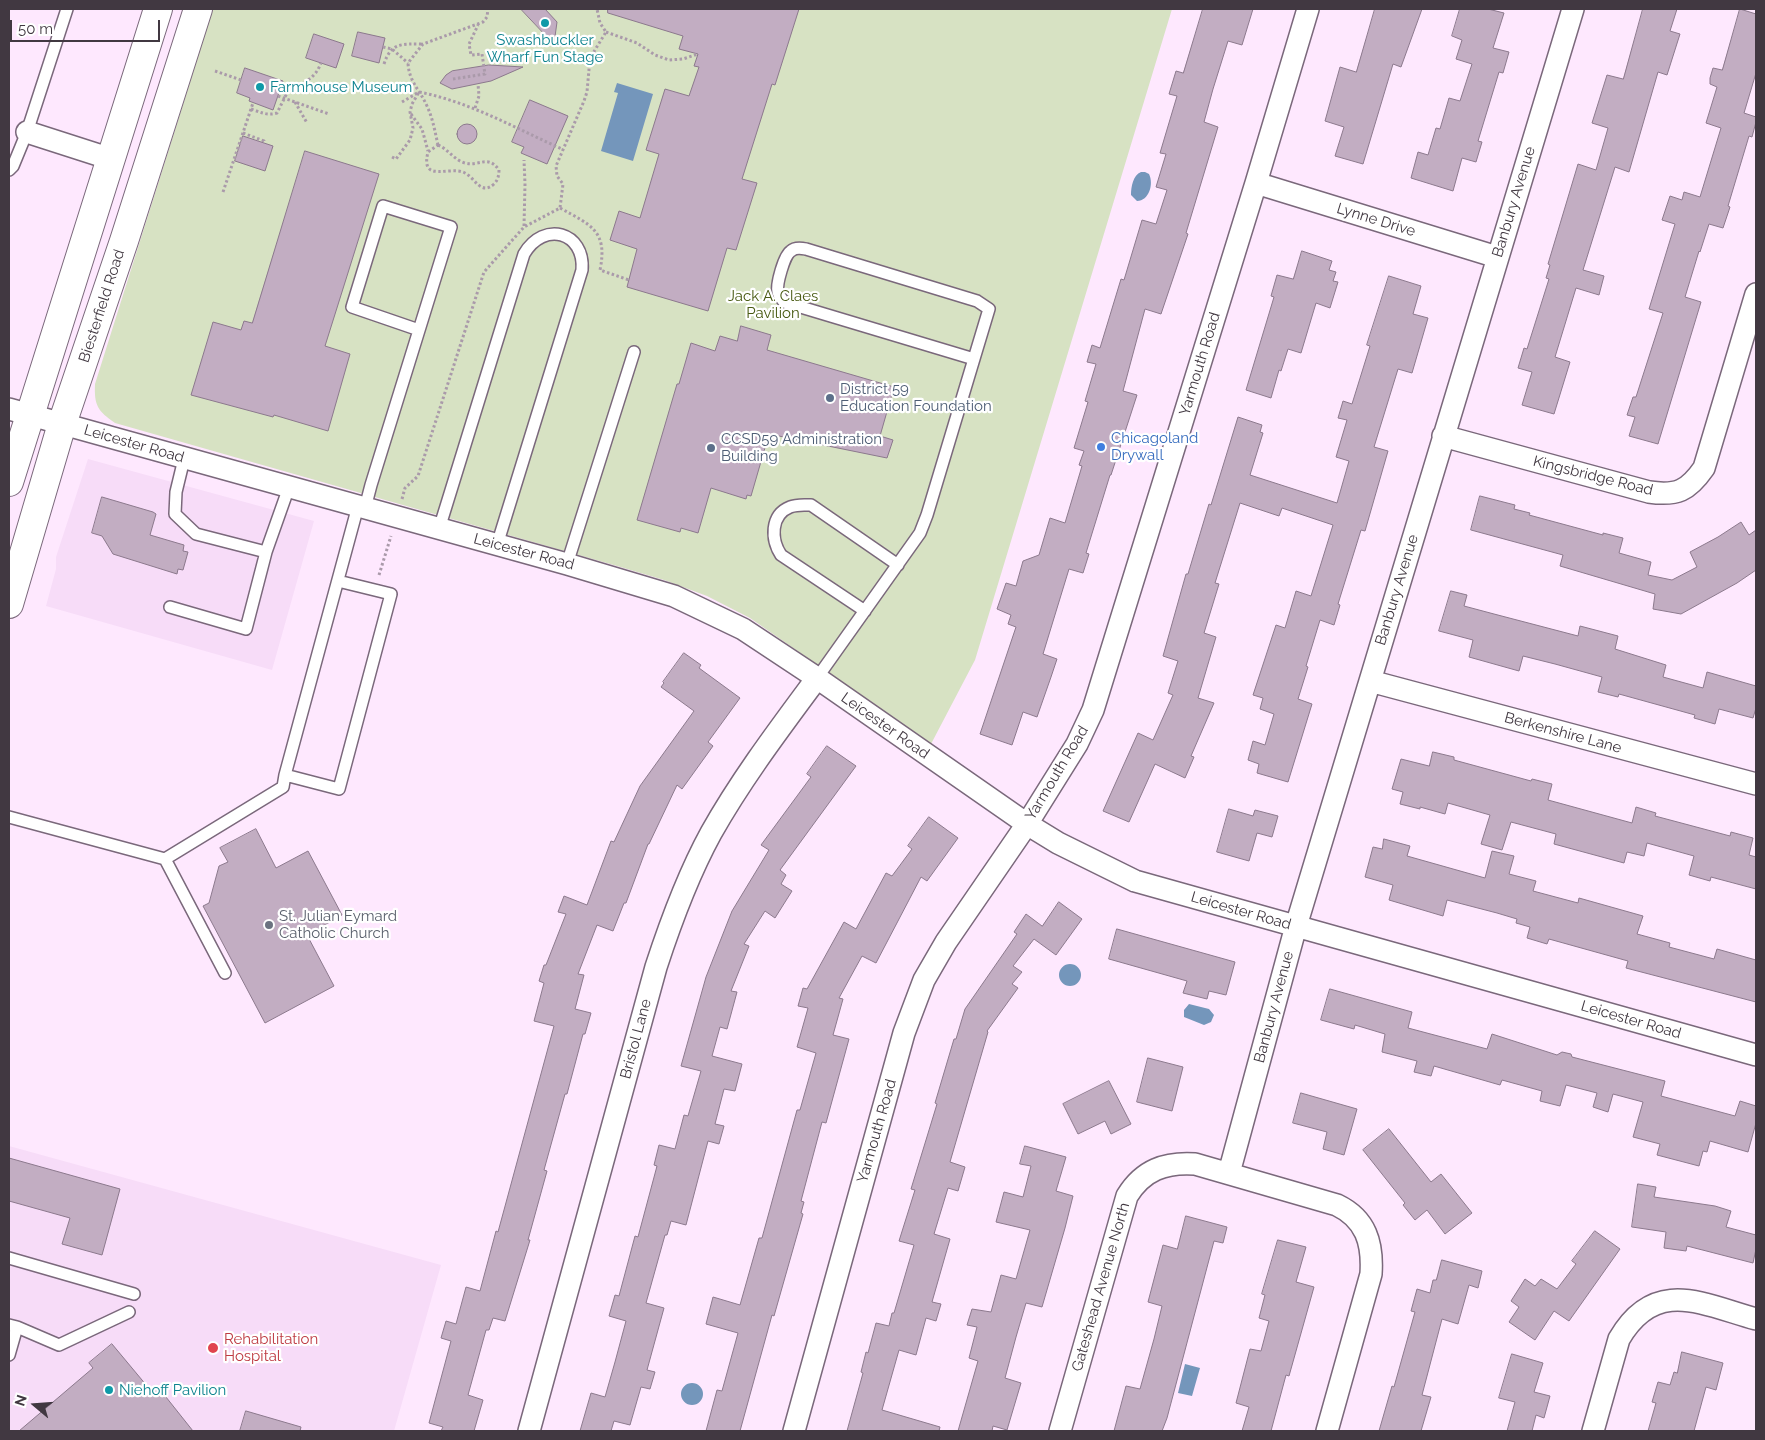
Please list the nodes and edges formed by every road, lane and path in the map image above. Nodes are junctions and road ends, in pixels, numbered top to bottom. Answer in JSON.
{"nodes":[{"id":1,"x":67,"y":9,"type":"edge"},
{"id":2,"x":158,"y":9,"type":"edge"},
{"id":3,"x":198,"y":9,"type":"edge"},
{"id":4,"x":488,"y":9,"type":"edge"},
{"id":5,"x":597,"y":9,"type":"edge"},
{"id":6,"x":1308,"y":9,"type":"edge"},
{"id":7,"x":1573,"y":9,"type":"edge"},
{"id":8,"x":478,"y":25,"type":"junction"},
{"id":9,"x":606,"y":32,"type":"junction"},
{"id":10,"x":423,"y":44,"type":"junction"},
{"id":11,"x":384,"y":47,"type":"dead end"},
{"id":12,"x":392,"y":49,"type":"junction"},
{"id":13,"x":698,"y":54,"type":"dead end"},
{"id":14,"x":321,"y":63,"type":"dead end"},
{"id":15,"x":408,"y":63,"type":"junction"},
{"id":16,"x":384,"y":64,"type":"dead end"},
{"id":17,"x":215,"y":71,"type":"dead end"},
{"id":18,"x":453,"y":79,"type":"dead end"},
{"id":19,"x":241,"y":80,"type":"dead end"},
{"id":20,"x":478,"y":84,"type":"dead end"},
{"id":21,"x":419,"y":92,"type":"junction"},
{"id":22,"x":278,"y":96,"type":"dead end"},
{"id":23,"x":284,"y":98,"type":"junction"},
{"id":24,"x":294,"y":102,"type":"junction"},
{"id":25,"x":402,"y":102,"type":"dead end"},
{"id":26,"x":254,"y":103,"type":"dead end"},
{"id":27,"x":475,"y":108,"type":"junction"},
{"id":28,"x":251,"y":109,"type":"junction"},
{"id":29,"x":410,"y":112,"type":"junction"},
{"id":30,"x":329,"y":114,"type":"dead end"},
{"id":31,"x":307,"y":123,"type":"dead end"},
{"id":32,"x":27,"y":132,"type":"junction"},
{"id":33,"x":242,"y":134,"type":"junction"},
{"id":34,"x":264,"y":143,"type":"dead end"},
{"id":35,"x":438,"y":145,"type":"junction"},
{"id":36,"x":562,"y":149,"type":"junction"},
{"id":37,"x":428,"y":152,"type":"junction"},
{"id":38,"x":392,"y":157,"type":"dead end"},
{"id":39,"x":111,"y":159,"type":"junction"},
{"id":40,"x":524,"y":160,"type":"dead end"},
{"id":41,"x":9,"y":170,"type":"edge"},
{"id":42,"x":1256,"y":183,"type":"junction"},
{"id":43,"x":223,"y":192,"type":"dead end"},
{"id":44,"x":560,"y":208,"type":"junction"},
{"id":45,"x":524,"y":227,"type":"junction"},
{"id":46,"x":1497,"y":257,"type":"junction"},
{"id":47,"x":629,"y":280,"type":"dead end"},
{"id":48,"x":1756,"y":294,"type":"edge"},
{"id":49,"x":419,"y":330,"type":"junction"},
{"id":50,"x":634,"y":352,"type":"dead end"},
{"id":51,"x":974,"y":359,"type":"junction"},
{"id":52,"x":19,"y":412,"type":"edge"},
{"id":53,"x":62,"y":424,"type":"junction"},
{"id":54,"x":1444,"y":436,"type":"junction"},
{"id":55,"x":184,"y":459,"type":"junction"},
{"id":56,"x":9,"y":482,"type":"edge"},
{"id":57,"x":289,"y":488,"type":"junction"},
{"id":58,"x":361,"y":507,"type":"junction"},
{"id":59,"x":396,"y":517,"type":"junction"},
{"id":60,"x":439,"y":529,"type":"junction"},
{"id":61,"x":497,"y":545,"type":"junction"},
{"id":62,"x":266,"y":552,"type":"junction"},
{"id":63,"x":567,"y":564,"type":"junction"},
{"id":64,"x":898,"y":564,"type":"junction"},
{"id":65,"x":338,"y":581,"type":"junction"},
{"id":66,"x":374,"y":590,"type":"junction"},
{"id":67,"x":9,"y":604,"type":"edge"},
{"id":68,"x":170,"y":607,"type":"dead end"},
{"id":69,"x":866,"y":611,"type":"junction"},
{"id":70,"x":817,"y":678,"type":"junction"},
{"id":71,"x":1370,"y":681,"type":"junction"},
{"id":72,"x":284,"y":775,"type":"junction"},
{"id":73,"x":1756,"y":784,"type":"edge"},
{"id":74,"x":9,"y":817,"type":"edge"},
{"id":75,"x":1027,"y":824,"type":"junction"},
{"id":76,"x":165,"y":860,"type":"junction"},
{"id":77,"x":1296,"y":926,"type":"junction"},
{"id":78,"x":225,"y":972,"type":"dead end"},
{"id":79,"x":1756,"y":1055,"type":"edge"},
{"id":80,"x":1229,"y":1173,"type":"junction"},
{"id":81,"x":9,"y":1258,"type":"edge"},
{"id":82,"x":134,"y":1294,"type":"dead end"},
{"id":83,"x":129,"y":1312,"type":"dead end"},
{"id":84,"x":1756,"y":1319,"type":"edge"},
{"id":85,"x":13,"y":1326,"type":"edge"},
{"id":86,"x":9,"y":1355,"type":"edge"},
{"id":87,"x":529,"y":1431,"type":"edge"},
{"id":88,"x":794,"y":1431,"type":"edge"},
{"id":89,"x":1060,"y":1431,"type":"edge"},
{"id":90,"x":1327,"y":1431,"type":"edge"},
{"id":91,"x":1593,"y":1431,"type":"edge"}],
"edges":[{"from":1,"to":32,"type":"lane"},
{"from":2,"to":39,"type":"main road"},
{"from":3,"to":53,"type":"main road","name":"Biesterfield Road"},
{"from":4,"to":8,"type":"path"},
{"from":5,"to":9,"type":"path"},
{"from":6,"to":42,"type":"street","name":"Yarmouth Road"},
{"from":7,"to":46,"type":"street","name":"Banbury Avenue"},
{"from":8,"to":10,"type":"path"},
{"from":8,"to":18,"type":"path"},
{"from":9,"to":13,"type":"path"},
{"from":9,"to":36,"type":"path"},
{"from":10,"to":12,"type":"path"},
{"from":10,"to":15,"type":"path"},
{"from":11,"to":12,"type":"path"},
{"from":12,"to":15,"type":"path"},
{"from":12,"to":16,"type":"path"},
{"from":14,"to":23,"type":"path"},
{"from":15,"to":21,"type":"path"},
{"from":17,"to":19,"type":"path"},
{"from":20,"to":27,"type":"path"},
{"from":21,"to":25,"type":"path"},
{"from":21,"to":27,"type":"path"},
{"from":21,"to":29,"type":"path"},
{"from":21,"to":35,"type":"path"},
{"from":22,"to":23,"type":"path"},
{"from":23,"to":24,"type":"path"},
{"from":23,"to":28,"type":"path"},
{"from":24,"to":30,"type":"path"},
{"from":24,"to":31,"type":"path"},
{"from":26,"to":28,"type":"path"},
{"from":27,"to":36,"type":"path"},
{"from":28,"to":33,"type":"path"},
{"from":29,"to":37,"type":"path"},
{"from":29,"to":38,"type":"path"},
{"from":32,"to":39,"type":"street"},
{"from":32,"to":41,"type":"lane"},
{"from":33,"to":34,"type":"path"},
{"from":33,"to":43,"type":"path"},
{"from":35,"to":37,"type":"path"},
{"from":35,"to":37,"type":"path"},
{"from":36,"to":44,"type":"path"},
{"from":39,"to":52,"type":"main road"},
{"from":40,"to":45,"type":"path"},
{"from":42,"to":46,"type":"street","name":"Lynne Drive"},
{"from":42,"to":75,"type":"street","name":"Yarmouth Road"},
{"from":44,"to":45,"type":"path"},
{"from":44,"to":47,"type":"path"},
{"from":45,"to":59,"type":"path"},
{"from":46,"to":54,"type":"street","name":"Banbury Avenue"},
{"from":48,"to":54,"type":"street","name":"Kingsbridge Road"},
{"from":49,"to":49,"type":"lane"},
{"from":49,"to":58,"type":"lane"},
{"from":50,"to":63,"type":"lane"},
{"from":51,"to":51,"type":"lane"},
{"from":51,"to":64,"type":"lane"},
{"from":52,"to":53,"type":"street","name":"Leicester Road"},
{"from":52,"to":56,"type":"main road"},
{"from":53,"to":55,"type":"street","name":"Leicester Road"},
{"from":53,"to":67,"type":"main road","name":"Biesterfield Road"},
{"from":54,"to":71,"type":"street","name":"Banbury Avenue"},
{"from":55,"to":57,"type":"street","name":"Leicester Road"},
{"from":55,"to":62,"type":"lane"},
{"from":57,"to":58,"type":"street","name":"Leicester Road"},
{"from":57,"to":62,"type":"lane"},
{"from":58,"to":59,"type":"street","name":"Leicester Road"},
{"from":58,"to":65,"type":"lane"},
{"from":59,"to":60,"type":"street","name":"Leicester Road"},
{"from":59,"to":66,"type":"path"},
{"from":60,"to":61,"type":"street","name":"Leicester Road"},
{"from":60,"to":61,"type":"lane"},
{"from":61,"to":63,"type":"street","name":"Leicester Road"},
{"from":62,"to":68,"type":"lane"},
{"from":63,"to":70,"type":"street","name":"Leicester Road"},
{"from":64,"to":69,"type":"lane"},
{"from":64,"to":69,"type":"lane"},
{"from":65,"to":66,"type":"lane"},
{"from":65,"to":72,"type":"lane"},
{"from":66,"to":72,"type":"lane"},
{"from":69,"to":70,"type":"lane"},
{"from":70,"to":75,"type":"street","name":"Leicester Road"},
{"from":70,"to":87,"type":"street","name":"Bristol Lane"},
{"from":71,"to":73,"type":"street","name":"Berkenshire Lane"},
{"from":71,"to":77,"type":"street","name":"Banbury Avenue"},
{"from":72,"to":76,"type":"lane"},
{"from":74,"to":76,"type":"lane"},
{"from":75,"to":77,"type":"street","name":"Leicester Road"},
{"from":75,"to":88,"type":"street","name":"Yarmouth Road"},
{"from":76,"to":78,"type":"lane"},
{"from":77,"to":79,"type":"street","name":"Leicester Road"},
{"from":77,"to":80,"type":"street","name":"Banbury Avenue"},
{"from":80,"to":89,"type":"street","name":"Gateshead Avenue North"},
{"from":80,"to":90,"type":"street","name":"Gateshead Avenue North"},
{"from":81,"to":82,"type":"lane"},
{"from":83,"to":85,"type":"lane"},
{"from":84,"to":91,"type":"street"},
{"from":85,"to":86,"type":"lane"}]}
